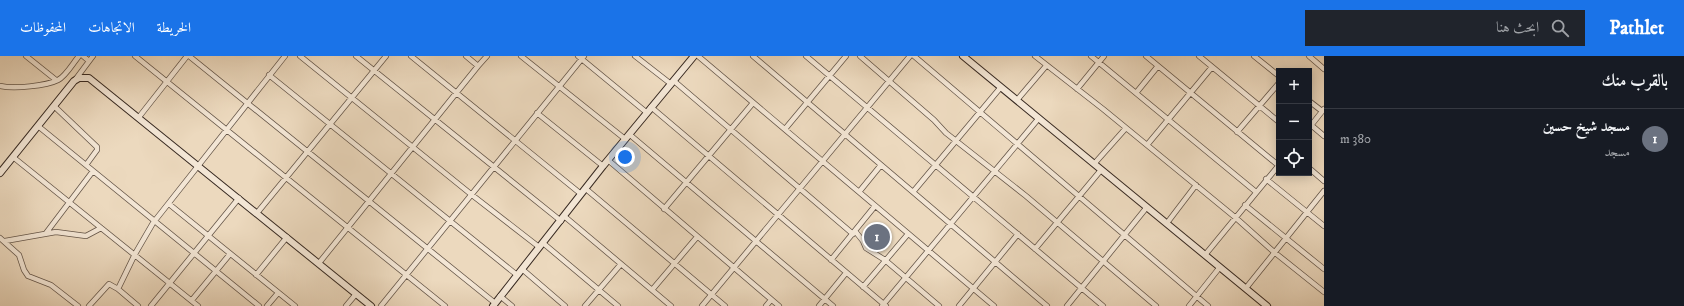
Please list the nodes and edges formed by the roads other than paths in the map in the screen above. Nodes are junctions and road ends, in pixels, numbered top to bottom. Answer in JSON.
{"nodes":[{"id":1,"x":26,"y":56,"type":"edge"},
{"id":2,"x":79,"y":56,"type":"edge"},
{"id":3,"x":83,"y":56,"type":"edge"},
{"id":4,"x":93,"y":56,"type":"edge"},
{"id":5,"x":135,"y":56,"type":"edge"},
{"id":6,"x":188,"y":56,"type":"edge"},
{"id":7,"x":285,"y":56,"type":"edge"},
{"id":8,"x":300,"y":56,"type":"edge"},
{"id":9,"x":356,"y":56,"type":"edge"},
{"id":10,"x":386,"y":56,"type":"edge"},
{"id":11,"x":411,"y":56,"type":"edge"},
{"id":12,"x":466,"y":56,"type":"edge"},
{"id":13,"x":486,"y":56,"type":"edge"},
{"id":14,"x":521,"y":56,"type":"edge"},
{"id":15,"x":635,"y":56,"type":"edge"},
{"id":16,"x":694,"y":56,"type":"edge"},
{"id":17,"x":698,"y":56,"type":"edge"},
{"id":18,"x":752,"y":56,"type":"edge"},
{"id":19,"x":806,"y":56,"type":"edge"},
{"id":20,"x":846,"y":56,"type":"edge"},
{"id":21,"x":860,"y":56,"type":"edge"},
{"id":22,"x":910,"y":56,"type":"edge"},
{"id":23,"x":914,"y":56,"type":"edge"},
{"id":24,"x":963,"y":56,"type":"edge"},
{"id":25,"x":1035,"y":56,"type":"edge"},
{"id":26,"x":1091,"y":56,"type":"edge"},
{"id":27,"x":1104,"y":56,"type":"edge"},
{"id":28,"x":1146,"y":56,"type":"edge"},
{"id":29,"x":1199,"y":56,"type":"edge"},
{"id":30,"x":1254,"y":56,"type":"edge"},
{"id":31,"x":1309,"y":56,"type":"edge"},
{"id":32,"x":581,"y":57,"type":"edge"},
{"id":33,"x":89,"y":61,"type":"junction"},
{"id":34,"x":1099,"y":63,"type":"junction"},
{"id":35,"x":478,"y":66,"type":"junction"},
{"id":36,"x":1046,"y":66,"type":"junction"},
{"id":37,"x":1158,"y":66,"type":"junction"},
{"id":38,"x":1212,"y":67,"type":"junction"},
{"id":39,"x":1324,"y":69,"type":"edge"},
{"id":40,"x":374,"y":71,"type":"junction"},
{"id":41,"x":1276,"y":74,"type":"edge"},
{"id":42,"x":269,"y":75,"type":"junction"},
{"id":43,"x":830,"y":76,"type":"junction"},
{"id":44,"x":56,"y":80,"type":"junction"},
{"id":45,"x":74,"y":80,"type":"junction"},
{"id":46,"x":890,"y":80,"type":"junction"},
{"id":47,"x":167,"y":82,"type":"junction"},
{"id":48,"x":672,"y":82,"type":"junction"},
{"id":49,"x":0,"y":86,"type":"edge"},
{"id":50,"x":559,"y":86,"type":"junction"},
{"id":51,"x":1276,"y":86,"type":"edge"},
{"id":52,"x":1001,"y":87,"type":"junction"},
{"id":53,"x":1077,"y":89,"type":"junction"},
{"id":54,"x":1190,"y":92,"type":"junction"},
{"id":55,"x":457,"y":93,"type":"junction"},
{"id":56,"x":1136,"y":93,"type":"junction"},
{"id":57,"x":352,"y":99,"type":"junction"},
{"id":58,"x":1017,"y":100,"type":"junction"},
{"id":59,"x":807,"y":102,"type":"junction"},
{"id":60,"x":247,"y":103,"type":"junction"},
{"id":61,"x":753,"y":103,"type":"junction"},
{"id":62,"x":1312,"y":103,"type":"edge"},
{"id":63,"x":54,"y":106,"type":"junction"},
{"id":64,"x":1259,"y":106,"type":"junction"},
{"id":65,"x":651,"y":107,"type":"junction"},
{"id":66,"x":867,"y":108,"type":"junction"},
{"id":67,"x":1323,"y":110,"type":"edge"},
{"id":68,"x":646,"y":112,"type":"junction"},
{"id":69,"x":537,"y":113,"type":"junction"},
{"id":70,"x":980,"y":113,"type":"junction"},
{"id":71,"x":139,"y":117,"type":"junction"},
{"id":72,"x":1039,"y":118,"type":"junction"},
{"id":73,"x":435,"y":120,"type":"junction"},
{"id":74,"x":1168,"y":120,"type":"junction"},
{"id":75,"x":1276,"y":120,"type":"edge"},
{"id":76,"x":1312,"y":124,"type":"edge"},
{"id":77,"x":330,"y":125,"type":"junction"},
{"id":78,"x":38,"y":126,"type":"junction"},
{"id":79,"x":1312,"y":127,"type":"edge"},
{"id":80,"x":1126,"y":128,"type":"junction"},
{"id":81,"x":784,"y":129,"type":"junction"},
{"id":82,"x":226,"y":130,"type":"junction"},
{"id":83,"x":731,"y":130,"type":"junction"},
{"id":84,"x":1237,"y":132,"type":"junction"},
{"id":85,"x":629,"y":134,"type":"junction"},
{"id":86,"x":845,"y":134,"type":"junction"},
{"id":87,"x":1324,"y":136,"type":"edge"},
{"id":88,"x":625,"y":139,"type":"junction"},
{"id":89,"x":516,"y":140,"type":"junction"},
{"id":90,"x":956,"y":141,"type":"junction"},
{"id":91,"x":1017,"y":144,"type":"junction"},
{"id":92,"x":1147,"y":145,"type":"junction"},
{"id":93,"x":413,"y":147,"type":"junction"},
{"id":94,"x":308,"y":152,"type":"junction"},
{"id":95,"x":710,"y":156,"type":"junction"},
{"id":96,"x":13,"y":158,"type":"junction"},
{"id":97,"x":608,"y":160,"type":"junction"},
{"id":98,"x":822,"y":161,"type":"junction"},
{"id":99,"x":1276,"y":163,"type":"edge"},
{"id":100,"x":1094,"y":164,"type":"junction"},
{"id":101,"x":86,"y":165,"type":"junction"},
{"id":102,"x":198,"y":165,"type":"junction"},
{"id":103,"x":881,"y":165,"type":"junction"},
{"id":104,"x":603,"y":166,"type":"junction"},
{"id":105,"x":935,"y":166,"type":"junction"},
{"id":106,"x":494,"y":168,"type":"junction"},
{"id":107,"x":1276,"y":168,"type":"edge"},
{"id":108,"x":994,"y":170,"type":"junction"},
{"id":109,"x":1101,"y":170,"type":"junction"},
{"id":110,"x":93,"y":171,"type":"junction"},
{"id":111,"x":1312,"y":171,"type":"edge"},
{"id":112,"x":0,"y":173,"type":"edge"},
{"id":113,"x":391,"y":174,"type":"junction"},
{"id":114,"x":286,"y":178,"type":"junction"},
{"id":115,"x":1266,"y":180,"type":"junction"},
{"id":116,"x":1324,"y":181,"type":"edge"},
{"id":117,"x":687,"y":183,"type":"junction"},
{"id":118,"x":1196,"y":185,"type":"junction"},
{"id":119,"x":800,"y":188,"type":"junction"},
{"id":120,"x":584,"y":191,"type":"junction"},
{"id":121,"x":1324,"y":191,"type":"edge"},
{"id":122,"x":859,"y":192,"type":"junction"},
{"id":123,"x":913,"y":192,"type":"junction"},
{"id":124,"x":1256,"y":192,"type":"junction"},
{"id":125,"x":472,"y":195,"type":"junction"},
{"id":126,"x":973,"y":197,"type":"junction"},
{"id":127,"x":1079,"y":197,"type":"junction"},
{"id":128,"x":239,"y":198,"type":"junction"},
{"id":129,"x":369,"y":201,"type":"junction"},
{"id":130,"x":69,"y":202,"type":"junction"},
{"id":131,"x":169,"y":204,"type":"junction"},
{"id":132,"x":1246,"y":205,"type":"junction"},
{"id":133,"x":875,"y":206,"type":"junction"},
{"id":134,"x":1147,"y":207,"type":"junction"},
{"id":135,"x":664,"y":209,"type":"junction"},
{"id":136,"x":1307,"y":212,"type":"junction"},
{"id":137,"x":257,"y":213,"type":"junction"},
{"id":138,"x":778,"y":215,"type":"junction"},
{"id":139,"x":562,"y":218,"type":"junction"},
{"id":140,"x":1236,"y":218,"type":"junction"},
{"id":141,"x":450,"y":220,"type":"junction"},
{"id":142,"x":155,"y":221,"type":"junction"},
{"id":143,"x":1057,"y":222,"type":"junction"},
{"id":144,"x":1167,"y":223,"type":"junction"},
{"id":145,"x":951,"y":224,"type":"junction"},
{"id":146,"x":1324,"y":226,"type":"edge"},
{"id":147,"x":101,"y":228,"type":"junction"},
{"id":148,"x":347,"y":228,"type":"junction"},
{"id":149,"x":854,"y":232,"type":"junction"},
{"id":150,"x":46,"y":233,"type":"junction"},
{"id":151,"x":908,"y":234,"type":"junction"},
{"id":152,"x":1018,"y":234,"type":"junction"},
{"id":153,"x":1125,"y":235,"type":"junction"},
{"id":154,"x":207,"y":236,"type":"junction"},
{"id":155,"x":287,"y":237,"type":"junction"},
{"id":156,"x":697,"y":237,"type":"junction"},
{"id":157,"x":0,"y":238,"type":"edge"},
{"id":158,"x":1285,"y":238,"type":"junction"},
{"id":159,"x":5,"y":242,"type":"junction"},
{"id":160,"x":756,"y":242,"type":"junction"},
{"id":161,"x":541,"y":245,"type":"junction"},
{"id":162,"x":428,"y":248,"type":"junction"},
{"id":163,"x":1035,"y":249,"type":"junction"},
{"id":164,"x":928,"y":251,"type":"junction"},
{"id":165,"x":1274,"y":252,"type":"junction"},
{"id":166,"x":194,"y":253,"type":"junction"},
{"id":167,"x":135,"y":254,"type":"junction"},
{"id":168,"x":230,"y":254,"type":"junction"},
{"id":169,"x":1205,"y":255,"type":"junction"},
{"id":170,"x":831,"y":260,"type":"junction"},
{"id":171,"x":886,"y":260,"type":"junction"},
{"id":172,"x":996,"y":262,"type":"junction"},
{"id":173,"x":1103,"y":262,"type":"junction"},
{"id":174,"x":319,"y":263,"type":"junction"},
{"id":175,"x":621,"y":264,"type":"junction"},
{"id":176,"x":675,"y":264,"type":"junction"},
{"id":177,"x":1220,"y":267,"type":"junction"},
{"id":178,"x":733,"y":268,"type":"junction"},
{"id":179,"x":1324,"y":270,"type":"edge"},
{"id":180,"x":216,"y":271,"type":"junction"},
{"id":181,"x":519,"y":272,"type":"junction"},
{"id":182,"x":846,"y":273,"type":"junction"},
{"id":183,"x":256,"y":275,"type":"junction"},
{"id":184,"x":406,"y":276,"type":"junction"},
{"id":185,"x":906,"y":278,"type":"junction"},
{"id":186,"x":170,"y":283,"type":"junction"},
{"id":187,"x":864,"y":287,"type":"junction"},
{"id":188,"x":1082,"y":288,"type":"junction"},
{"id":189,"x":1246,"y":288,"type":"junction"},
{"id":190,"x":118,"y":289,"type":"junction"},
{"id":191,"x":974,"y":289,"type":"junction"},
{"id":192,"x":598,"y":290,"type":"junction"},
{"id":193,"x":652,"y":290,"type":"junction"},
{"id":194,"x":1324,"y":292,"type":"edge"},
{"id":195,"x":278,"y":293,"type":"junction"},
{"id":196,"x":356,"y":294,"type":"junction"},
{"id":197,"x":712,"y":294,"type":"junction"},
{"id":198,"x":500,"y":296,"type":"junction"},
{"id":199,"x":1196,"y":296,"type":"junction"},
{"id":200,"x":825,"y":299,"type":"junction"},
{"id":201,"x":192,"y":300,"type":"junction"},
{"id":202,"x":771,"y":300,"type":"junction"},
{"id":203,"x":494,"y":305,"type":"edge"},
{"id":204,"x":884,"y":305,"type":"edge"},
{"id":205,"x":78,"y":306,"type":"edge"},
{"id":206,"x":89,"y":306,"type":"edge"},
{"id":207,"x":138,"y":306,"type":"edge"},
{"id":208,"x":151,"y":306,"type":"edge"},
{"id":209,"x":198,"y":306,"type":"edge"},
{"id":210,"x":259,"y":306,"type":"edge"},
{"id":211,"x":267,"y":306,"type":"edge"},
{"id":212,"x":294,"y":306,"type":"edge"},
{"id":213,"x":346,"y":306,"type":"edge"},
{"id":214,"x":371,"y":306,"type":"edge"},
{"id":215,"x":381,"y":306,"type":"edge"},
{"id":216,"x":445,"y":306,"type":"edge"},
{"id":217,"x":512,"y":306,"type":"edge"},
{"id":218,"x":564,"y":306,"type":"edge"},
{"id":219,"x":585,"y":306,"type":"edge"},
{"id":220,"x":618,"y":306,"type":"edge"},
{"id":221,"x":671,"y":306,"type":"edge"},
{"id":222,"x":702,"y":306,"type":"edge"},
{"id":223,"x":726,"y":306,"type":"edge"},
{"id":224,"x":766,"y":306,"type":"edge"},
{"id":225,"x":779,"y":306,"type":"edge"},
{"id":226,"x":819,"y":306,"type":"edge"},
{"id":227,"x":833,"y":306,"type":"edge"},
{"id":228,"x":939,"y":306,"type":"edge"},
{"id":229,"x":959,"y":306,"type":"edge"},
{"id":230,"x":994,"y":306,"type":"edge"},
{"id":231,"x":1047,"y":306,"type":"edge"},
{"id":232,"x":1067,"y":306,"type":"edge"},
{"id":233,"x":1103,"y":306,"type":"edge"},
{"id":234,"x":1156,"y":306,"type":"edge"},
{"id":235,"x":1189,"y":306,"type":"edge"},
{"id":236,"x":1208,"y":306,"type":"edge"},
{"id":237,"x":1267,"y":306,"type":"edge"}],
"edges":[{"from":1,"to":44,"type":"street"},
{"from":2,"to":44,"type":"street"},
{"from":3,"to":33,"type":"street"},
{"from":4,"to":33,"type":"street"},
{"from":5,"to":47,"type":"street"},
{"from":6,"to":47,"type":"street"},
{"from":6,"to":60,"type":"street"},
{"from":7,"to":42,"type":"street"},
{"from":8,"to":57,"type":"street"},
{"from":9,"to":40,"type":"street"},
{"from":10,"to":40,"type":"street"},
{"from":11,"to":55,"type":"street"},
{"from":12,"to":35,"type":"street"},
{"from":13,"to":35,"type":"street"},
{"from":14,"to":50,"type":"street"},
{"from":15,"to":48,"type":"street"},
{"from":16,"to":48,"type":"main road"},
{"from":17,"to":61,"type":"street"},
{"from":18,"to":59,"type":"street"},
{"from":19,"to":43,"type":"street"},
{"from":20,"to":43,"type":"street"},
{"from":21,"to":46,"type":"street"},
{"from":22,"to":46,"type":"street"},
{"from":23,"to":70,"type":"street"},
{"from":24,"to":52,"type":"main road"},
{"from":25,"to":36,"type":"street"},
{"from":26,"to":34,"type":"street"},
{"from":27,"to":34,"type":"street"},
{"from":28,"to":37,"type":"street"},
{"from":29,"to":38,"type":"street"},
{"from":30,"to":41,"type":"street"},
{"from":31,"to":39,"type":"street"},
{"from":32,"to":50,"type":"street"},
{"from":32,"to":68,"type":"street"},
{"from":33,"to":45,"type":"street"},
{"from":34,"to":53,"type":"street"},
{"from":34,"to":56,"type":"street"},
{"from":35,"to":55,"type":"street"},
{"from":36,"to":53,"type":"street"},
{"from":36,"to":58,"type":"street"},
{"from":37,"to":54,"type":"street"},
{"from":37,"to":56,"type":"street"},
{"from":38,"to":54,"type":"street"},
{"from":38,"to":64,"type":"street"},
{"from":40,"to":57,"type":"street"},
{"from":40,"to":73,"type":"street"},
{"from":42,"to":60,"type":"street"},
{"from":42,"to":77,"type":"street"},
{"from":43,"to":59,"type":"street"},
{"from":43,"to":66,"type":"street"},
{"from":44,"to":49,"type":"street"},
{"from":45,"to":63,"type":"main road"},
{"from":45,"to":71,"type":"main road"},
{"from":46,"to":66,"type":"street"},
{"from":46,"to":90,"type":"street"},
{"from":47,"to":71,"type":"street"},
{"from":47,"to":82,"type":"street"},
{"from":48,"to":65,"type":"main road"},
{"from":48,"to":83,"type":"street"},
{"from":50,"to":69,"type":"street"},
{"from":50,"to":88,"type":"street"},
{"from":51,"to":64,"type":"street"},
{"from":52,"to":58,"type":"main road"},
{"from":52,"to":70,"type":"street"},
{"from":53,"to":80,"type":"street"},
{"from":54,"to":74,"type":"street"},
{"from":54,"to":84,"type":"street"},
{"from":55,"to":73,"type":"street"},
{"from":55,"to":89,"type":"street"},
{"from":56,"to":74,"type":"street"},
{"from":57,"to":77,"type":"street"},
{"from":57,"to":93,"type":"street"},
{"from":58,"to":72,"type":"main road"},
{"from":59,"to":81,"type":"street"},
{"from":59,"to":86,"type":"street"},
{"from":60,"to":82,"type":"street"},
{"from":60,"to":94,"type":"street"},
{"from":61,"to":81,"type":"street"},
{"from":61,"to":83,"type":"street"},
{"from":62,"to":67,"type":"street"},
{"from":63,"to":78,"type":"main road"},
{"from":63,"to":101,"type":"street"},
{"from":64,"to":75,"type":"street"},
{"from":64,"to":84,"type":"street"},
{"from":65,"to":68,"type":"main road"},
{"from":65,"to":95,"type":"street"},
{"from":66,"to":86,"type":"street"},
{"from":66,"to":105,"type":"street"},
{"from":67,"to":76,"type":"street"},
{"from":68,"to":85,"type":"main road"},
{"from":69,"to":89,"type":"street"},
{"from":69,"to":104,"type":"street"},
{"from":70,"to":90,"type":"street"},
{"from":70,"to":91,"type":"street"},
{"from":71,"to":102,"type":"main road"},
{"from":72,"to":91,"type":"street"},
{"from":72,"to":100,"type":"main road"},
{"from":73,"to":93,"type":"street"},
{"from":73,"to":106,"type":"street"},
{"from":74,"to":92,"type":"street"},
{"from":74,"to":124,"type":"street"},
{"from":77,"to":94,"type":"street"},
{"from":77,"to":113,"type":"street"},
{"from":78,"to":96,"type":"main road"},
{"from":78,"to":101,"type":"street"},
{"from":79,"to":87,"type":"street"},
{"from":80,"to":92,"type":"street"},
{"from":80,"to":100,"type":"street"},
{"from":81,"to":98,"type":"street"},
{"from":82,"to":102,"type":"street"},
{"from":82,"to":114,"type":"street"},
{"from":83,"to":95,"type":"street"},
{"from":83,"to":119,"type":"street"},
{"from":84,"to":99,"type":"street"},
{"from":85,"to":88,"type":"main road"},
{"from":85,"to":117,"type":"street"},
{"from":86,"to":98,"type":"street"},
{"from":86,"to":103,"type":"street"},
{"from":88,"to":97,"type":"main road"},
{"from":89,"to":106,"type":"street"},
{"from":89,"to":120,"type":"street"},
{"from":90,"to":105,"type":"street"},
{"from":90,"to":108,"type":"street"},
{"from":91,"to":108,"type":"street"},
{"from":91,"to":127,"type":"street"},
{"from":92,"to":118,"type":"street"},
{"from":93,"to":113,"type":"street"},
{"from":93,"to":125,"type":"street"},
{"from":94,"to":114,"type":"street"},
{"from":94,"to":129,"type":"street"},
{"from":95,"to":117,"type":"street"},
{"from":95,"to":138,"type":"street"},
{"from":96,"to":112,"type":"main road"},
{"from":96,"to":130,"type":"street"},
{"from":97,"to":104,"type":"main road"},
{"from":97,"to":135,"type":"street"},
{"from":98,"to":119,"type":"street"},
{"from":98,"to":122,"type":"street"},
{"from":100,"to":109,"type":"main road"},
{"from":101,"to":110,"type":"street"},
{"from":102,"to":128,"type":"main road"},
{"from":102,"to":131,"type":"street"},
{"from":103,"to":122,"type":"street"},
{"from":103,"to":123,"type":"street"},
{"from":104,"to":120,"type":"main road"},
{"from":105,"to":123,"type":"street"},
{"from":105,"to":126,"type":"street"},
{"from":106,"to":125,"type":"street"},
{"from":106,"to":139,"type":"street"},
{"from":107,"to":115,"type":"street"},
{"from":108,"to":126,"type":"street"},
{"from":108,"to":143,"type":"street"},
{"from":109,"to":127,"type":"street"},
{"from":109,"to":134,"type":"main road"},
{"from":110,"to":130,"type":"street"},
{"from":110,"to":142,"type":"street"},
{"from":111,"to":116,"type":"street"},
{"from":113,"to":129,"type":"street"},
{"from":113,"to":141,"type":"street"},
{"from":114,"to":137,"type":"street"},
{"from":114,"to":148,"type":"street"},
{"from":115,"to":124,"type":"street"},
{"from":115,"to":136,"type":"street"},
{"from":117,"to":135,"type":"street"},
{"from":117,"to":160,"type":"street"},
{"from":118,"to":140,"type":"street"},
{"from":118,"to":144,"type":"street"},
{"from":119,"to":138,"type":"street"},
{"from":119,"to":149,"type":"street"},
{"from":120,"to":139,"type":"main road"},
{"from":120,"to":176,"type":"street"},
{"from":121,"to":136,"type":"street"},
{"from":122,"to":133,"type":"street"},
{"from":123,"to":145,"type":"street"},
{"from":124,"to":132,"type":"street"},
{"from":125,"to":141,"type":"street"},
{"from":125,"to":161,"type":"street"},
{"from":126,"to":145,"type":"street"},
{"from":126,"to":152,"type":"street"},
{"from":127,"to":143,"type":"street"},
{"from":127,"to":153,"type":"street"},
{"from":128,"to":137,"type":"main road"},
{"from":128,"to":154,"type":"street"},
{"from":129,"to":148,"type":"street"},
{"from":129,"to":162,"type":"street"},
{"from":130,"to":147,"type":"street"},
{"from":130,"to":150,"type":"street"},
{"from":131,"to":142,"type":"street"},
{"from":131,"to":154,"type":"street"},
{"from":132,"to":140,"type":"street"},
{"from":132,"to":158,"type":"street"},
{"from":133,"to":149,"type":"street"},
{"from":133,"to":151,"type":"street"},
{"from":134,"to":144,"type":"main road"},
{"from":134,"to":153,"type":"street"},
{"from":135,"to":156,"type":"street"},
{"from":136,"to":146,"type":"street"},
{"from":136,"to":158,"type":"street"},
{"from":137,"to":155,"type":"main road"},
{"from":138,"to":160,"type":"street"},
{"from":138,"to":170,"type":"street"},
{"from":139,"to":161,"type":"main road"},
{"from":139,"to":175,"type":"street"},
{"from":140,"to":165,"type":"street"},
{"from":140,"to":169,"type":"street"},
{"from":141,"to":162,"type":"street"},
{"from":141,"to":181,"type":"street"},
{"from":142,"to":166,"type":"street"},
{"from":142,"to":167,"type":"street"},
{"from":143,"to":163,"type":"street"},
{"from":143,"to":173,"type":"street"},
{"from":144,"to":169,"type":"main road"},
{"from":145,"to":164,"type":"street"},
{"from":145,"to":172,"type":"street"},
{"from":147,"to":150,"type":"street"},
{"from":147,"to":167,"type":"street"},
{"from":148,"to":174,"type":"street"},
{"from":148,"to":184,"type":"street"},
{"from":149,"to":170,"type":"street"},
{"from":149,"to":171,"type":"street"},
{"from":150,"to":159,"type":"street"},
{"from":151,"to":164,"type":"street"},
{"from":151,"to":171,"type":"street"},
{"from":152,"to":163,"type":"street"},
{"from":152,"to":172,"type":"street"},
{"from":153,"to":173,"type":"street"},
{"from":153,"to":199,"type":"street"},
{"from":154,"to":166,"type":"street"},
{"from":154,"to":168,"type":"street"},
{"from":155,"to":174,"type":"main road"},
{"from":155,"to":183,"type":"street"},
{"from":156,"to":176,"type":"street"},
{"from":156,"to":178,"type":"street"},
{"from":157,"to":159,"type":"street"},
{"from":158,"to":165,"type":"street"},
{"from":158,"to":179,"type":"street"},
{"from":159,"to":205,"type":"street"},
{"from":160,"to":178,"type":"street"},
{"from":160,"to":200,"type":"street"},
{"from":161,"to":181,"type":"main road"},
{"from":161,"to":192,"type":"street"},
{"from":162,"to":184,"type":"street"},
{"from":162,"to":203,"type":"street"},
{"from":163,"to":188,"type":"street"},
{"from":164,"to":185,"type":"street"},
{"from":164,"to":191,"type":"street"},
{"from":165,"to":189,"type":"street"},
{"from":165,"to":194,"type":"street"},
{"from":166,"to":180,"type":"street"},
{"from":166,"to":186,"type":"street"},
{"from":167,"to":186,"type":"street"},
{"from":167,"to":190,"type":"street"},
{"from":168,"to":180,"type":"street"},
{"from":168,"to":183,"type":"street"},
{"from":169,"to":177,"type":"main road"},
{"from":170,"to":182,"type":"street"},
{"from":171,"to":185,"type":"street"},
{"from":171,"to":187,"type":"street"},
{"from":172,"to":191,"type":"street"},
{"from":172,"to":231,"type":"street"},
{"from":173,"to":188,"type":"street"},
{"from":173,"to":234,"type":"street"},
{"from":174,"to":196,"type":"main road"},
{"from":175,"to":192,"type":"street"},
{"from":175,"to":193,"type":"street"},
{"from":176,"to":193,"type":"street"},
{"from":176,"to":197,"type":"street"},
{"from":177,"to":189,"type":"main road"},
{"from":177,"to":199,"type":"street"},
{"from":178,"to":197,"type":"street"},
{"from":178,"to":202,"type":"street"},
{"from":180,"to":201,"type":"street"},
{"from":180,"to":210,"type":"street"},
{"from":181,"to":198,"type":"main road"},
{"from":181,"to":218,"type":"street"},
{"from":182,"to":187,"type":"street"},
{"from":182,"to":200,"type":"street"},
{"from":183,"to":195,"type":"street"},
{"from":184,"to":215,"type":"street"},
{"from":184,"to":216,"type":"street"},
{"from":185,"to":204,"type":"street"},
{"from":185,"to":228,"type":"street"},
{"from":186,"to":201,"type":"street"},
{"from":186,"to":208,"type":"street"},
{"from":187,"to":204,"type":"street"},
{"from":188,"to":232,"type":"street"},
{"from":188,"to":233,"type":"street"},
{"from":189,"to":237,"type":"main road"},
{"from":190,"to":206,"type":"street"},
{"from":190,"to":207,"type":"street"},
{"from":191,"to":229,"type":"street"},
{"from":191,"to":230,"type":"street"},
{"from":192,"to":219,"type":"street"},
{"from":192,"to":220,"type":"street"},
{"from":193,"to":221,"type":"street"},
{"from":195,"to":211,"type":"street"},
{"from":195,"to":212,"type":"street"},
{"from":196,"to":213,"type":"street"},
{"from":196,"to":214,"type":"main road"},
{"from":197,"to":222,"type":"street"},
{"from":197,"to":223,"type":"street"},
{"from":198,"to":203,"type":"main road"},
{"from":198,"to":217,"type":"street"},
{"from":199,"to":235,"type":"street"},
{"from":199,"to":236,"type":"street"},
{"from":200,"to":226,"type":"street"},
{"from":200,"to":227,"type":"street"},
{"from":201,"to":209,"type":"street"},
{"from":202,"to":224,"type":"street"},
{"from":202,"to":225,"type":"street"}]}
